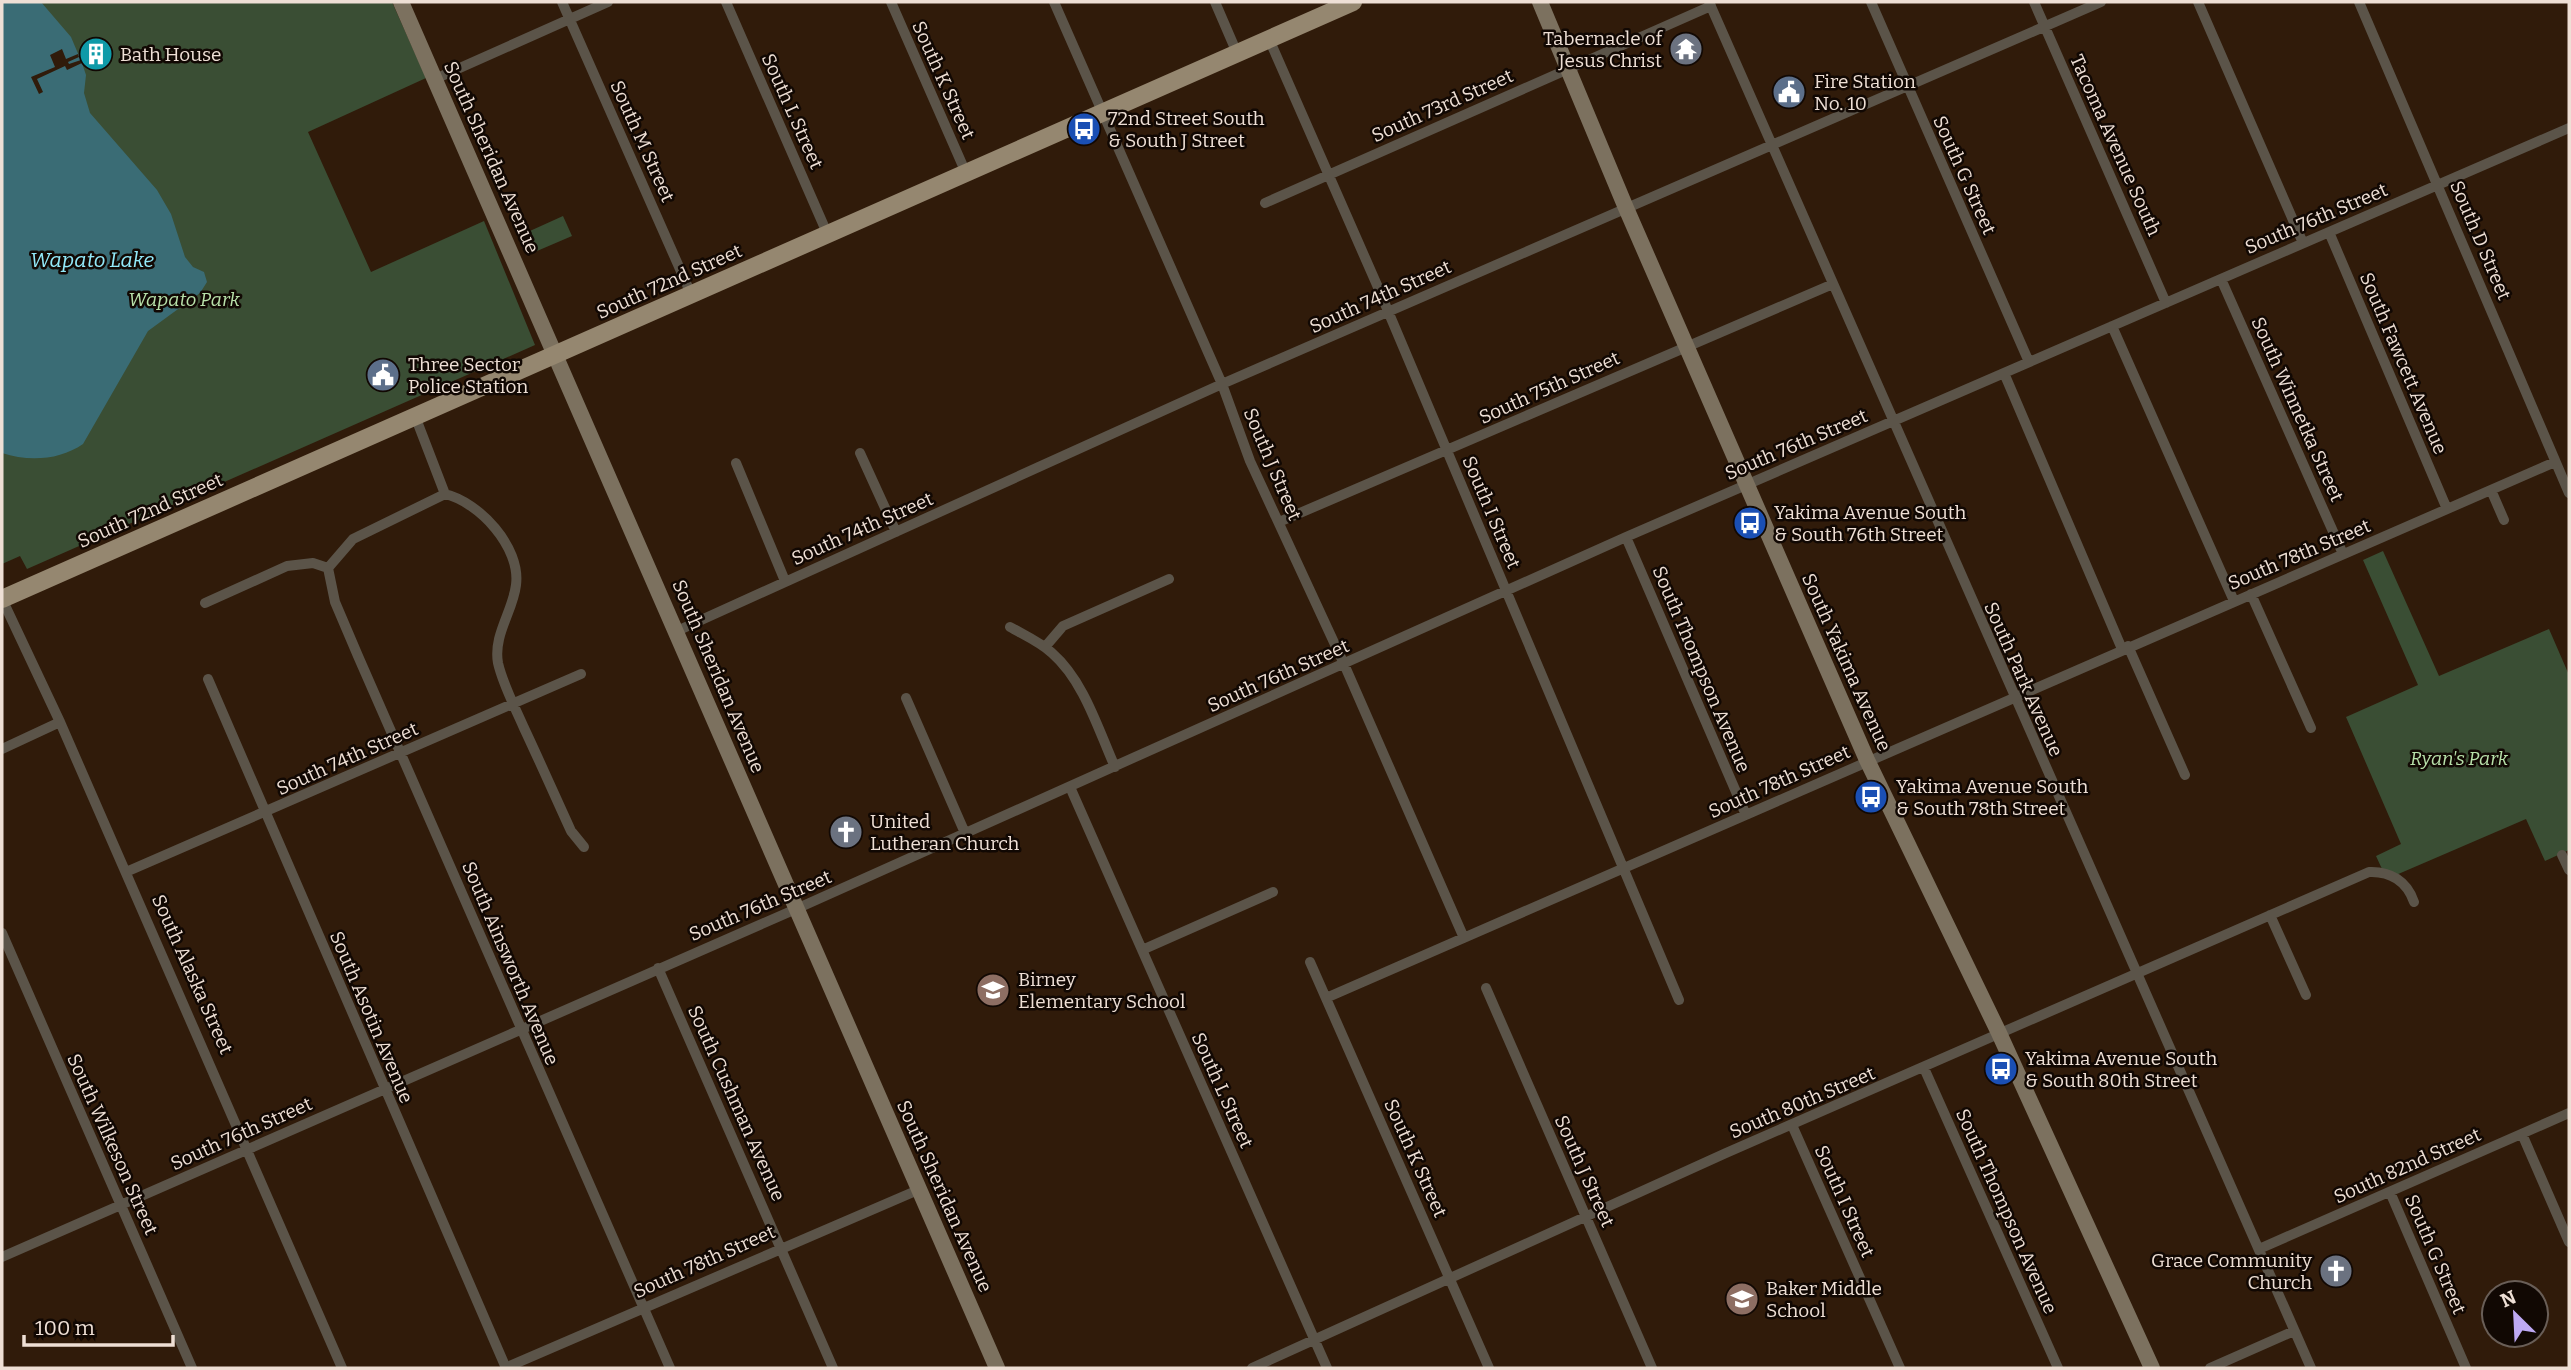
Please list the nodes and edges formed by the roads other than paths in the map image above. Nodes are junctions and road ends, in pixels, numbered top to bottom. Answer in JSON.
{"nodes":[{"id":1,"x":401,"y":2,"type":"edge"},
{"id":2,"x":562,"y":2,"type":"edge"},
{"id":3,"x":608,"y":2,"type":"edge"},
{"id":4,"x":726,"y":2,"type":"edge"},
{"id":5,"x":891,"y":2,"type":"edge"},
{"id":6,"x":1054,"y":2,"type":"edge"},
{"id":7,"x":1215,"y":2,"type":"edge"},
{"id":8,"x":1353,"y":2,"type":"edge"},
{"id":9,"x":1540,"y":2,"type":"edge"},
{"id":10,"x":1871,"y":2,"type":"edge"},
{"id":11,"x":2034,"y":2,"type":"edge"},
{"id":12,"x":2101,"y":2,"type":"edge"},
{"id":13,"x":2198,"y":2,"type":"edge"},
{"id":14,"x":2358,"y":2,"type":"edge"},
{"id":15,"x":1710,"y":4,"type":"edge"},
{"id":16,"x":570,"y":19,"type":"junction"},
{"id":17,"x":2044,"y":26,"type":"junction"},
{"id":18,"x":1269,"y":39,"type":"junction"},
{"id":19,"x":1237,"y":53,"type":"junction"},
{"id":20,"x":1569,"y":69,"type":"junction"},
{"id":21,"x":435,"y":79,"type":"junction"},
{"id":22,"x":1907,"y":86,"type":"junction"},
{"id":23,"x":1103,"y":112,"type":"junction"},
{"id":24,"x":2568,"y":131,"type":"edge"},
{"id":25,"x":1772,"y":145,"type":"junction"},
{"id":26,"x":966,"y":173,"type":"junction"},
{"id":27,"x":1328,"y":175,"type":"junction"},
{"id":28,"x":2438,"y":184,"type":"junction"},
{"id":29,"x":1265,"y":203,"type":"dead end"},
{"id":30,"x":1626,"y":208,"type":"junction"},
{"id":31,"x":2329,"y":232,"type":"junction"},
{"id":32,"x":827,"y":233,"type":"junction"},
{"id":33,"x":2303,"y":243,"type":"junction"},
{"id":34,"x":2221,"y":279,"type":"junction"},
{"id":35,"x":1833,"y":284,"type":"junction"},
{"id":36,"x":691,"y":294,"type":"junction"},
{"id":37,"x":2166,"y":303,"type":"junction"},
{"id":38,"x":1388,"y":312,"type":"junction"},
{"id":39,"x":2112,"y":326,"type":"junction"},
{"id":40,"x":1686,"y":346,"type":"junction"},
{"id":41,"x":555,"y":354,"type":"junction"},
{"id":42,"x":2029,"y":362,"type":"junction"},
{"id":43,"x":2004,"y":373,"type":"junction"},
{"id":44,"x":1222,"y":384,"type":"junction"},
{"id":45,"x":415,"y":416,"type":"junction"},
{"id":46,"x":1893,"y":421,"type":"junction"},
{"id":47,"x":1447,"y":450,"type":"junction"},
{"id":48,"x":860,"y":453,"type":"dead end"},
{"id":49,"x":2555,"y":462,"type":"junction"},
{"id":50,"x":736,"y":463,"type":"dead end"},
{"id":51,"x":1746,"y":485,"type":"junction"},
{"id":52,"x":2491,"y":490,"type":"junction"},
{"id":53,"x":2569,"y":493,"type":"edge"},
{"id":54,"x":445,"y":494,"type":"junction"},
{"id":55,"x":2447,"y":509,"type":"junction"},
{"id":56,"x":2504,"y":520,"type":"dead end"},
{"id":57,"x":1279,"y":522,"type":"junction"},
{"id":58,"x":896,"y":532,"type":"junction"},
{"id":59,"x":1626,"y":537,"type":"junction"},
{"id":60,"x":2343,"y":554,"type":"junction"},
{"id":61,"x":328,"y":568,"type":"junction"},
{"id":62,"x":1169,"y":579,"type":"dead end"},
{"id":63,"x":785,"y":581,"type":"junction"},
{"id":64,"x":1507,"y":590,"type":"junction"},
{"id":65,"x":2251,"y":594,"type":"junction"},
{"id":66,"x":2,"y":599,"type":"edge"},
{"id":67,"x":2234,"y":601,"type":"junction"},
{"id":68,"x":205,"y":603,"type":"dead end"},
{"id":69,"x":1010,"y":627,"type":"dead end"},
{"id":70,"x":677,"y":631,"type":"junction"},
{"id":71,"x":1045,"y":647,"type":"junction"},
{"id":72,"x":2125,"y":648,"type":"junction"},
{"id":73,"x":1345,"y":664,"type":"junction"},
{"id":74,"x":581,"y":674,"type":"dead end"},
{"id":75,"x":208,"y":679,"type":"dead end"},
{"id":76,"x":2013,"y":697,"type":"junction"},
{"id":77,"x":906,"y":698,"type":"dead end"},
{"id":78,"x":514,"y":704,"type":"junction"},
{"id":79,"x":60,"y":722,"type":"junction"},
{"id":80,"x":2311,"y":728,"type":"dead end"},
{"id":81,"x":2,"y":749,"type":"edge"},
{"id":82,"x":402,"y":752,"type":"junction"},
{"id":83,"x":1867,"y":761,"type":"junction"},
{"id":84,"x":1115,"y":767,"type":"junction"},
{"id":85,"x":2185,"y":775,"type":"dead end"},
{"id":86,"x":1070,"y":787,"type":"junction"},
{"id":87,"x":265,"y":813,"type":"junction"},
{"id":88,"x":1746,"y":815,"type":"junction"},
{"id":89,"x":965,"y":834,"type":"junction"},
{"id":90,"x":584,"y":847,"type":"dead end"},
{"id":91,"x":2562,"y":855,"type":"dead end"},
{"id":92,"x":1624,"y":870,"type":"junction"},
{"id":93,"x":2569,"y":870,"type":"edge"},
{"id":94,"x":126,"y":872,"type":"junction"},
{"id":95,"x":1273,"y":892,"type":"dead end"},
{"id":96,"x":2414,"y":902,"type":"dead end"},
{"id":97,"x":796,"y":909,"type":"junction"},
{"id":98,"x":2270,"y":915,"type":"junction"},
{"id":99,"x":2,"y":933,"type":"edge"},
{"id":100,"x":1464,"y":938,"type":"junction"},
{"id":101,"x":1142,"y":950,"type":"junction"},
{"id":102,"x":1310,"y":962,"type":"dead end"},
{"id":103,"x":658,"y":968,"type":"junction"},
{"id":104,"x":2135,"y":973,"type":"junction"},
{"id":105,"x":1486,"y":988,"type":"dead end"},
{"id":106,"x":2306,"y":995,"type":"dead end"},
{"id":107,"x":1326,"y":998,"type":"junction"},
{"id":108,"x":1679,"y":1000,"type":"dead end"},
{"id":109,"x":520,"y":1029,"type":"junction"},
{"id":110,"x":1999,"y":1033,"type":"junction"},
{"id":111,"x":1924,"y":1068,"type":"junction"},
{"id":112,"x":384,"y":1090,"type":"junction"},
{"id":113,"x":2569,"y":1114,"type":"edge"},
{"id":114,"x":1792,"y":1125,"type":"junction"},
{"id":115,"x":2522,"y":1134,"type":"junction"},
{"id":116,"x":247,"y":1150,"type":"junction"},
{"id":117,"x":918,"y":1190,"type":"junction"},
{"id":118,"x":2390,"y":1192,"type":"junction"},
{"id":119,"x":120,"y":1205,"type":"junction"},
{"id":120,"x":1586,"y":1216,"type":"junction"},
{"id":121,"x":2569,"y":1242,"type":"edge"},
{"id":122,"x":780,"y":1247,"type":"junction"},
{"id":123,"x":2259,"y":1249,"type":"junction"},
{"id":124,"x":2,"y":1257,"type":"edge"},
{"id":125,"x":1450,"y":1280,"type":"junction"},
{"id":126,"x":643,"y":1307,"type":"junction"},
{"id":127,"x":2294,"y":1331,"type":"junction"},
{"id":128,"x":1314,"y":1340,"type":"junction"},
{"id":129,"x":192,"y":1368,"type":"edge"},
{"id":130,"x":342,"y":1368,"type":"edge"},
{"id":131,"x":505,"y":1368,"type":"edge"},
{"id":132,"x":670,"y":1368,"type":"edge"},
{"id":133,"x":833,"y":1368,"type":"edge"},
{"id":134,"x":998,"y":1368,"type":"edge"},
{"id":135,"x":1252,"y":1368,"type":"edge"},
{"id":136,"x":1327,"y":1368,"type":"edge"},
{"id":137,"x":1489,"y":1368,"type":"edge"},
{"id":138,"x":1652,"y":1368,"type":"edge"},
{"id":139,"x":1900,"y":1368,"type":"edge"},
{"id":140,"x":2058,"y":1368,"type":"edge"},
{"id":141,"x":2152,"y":1368,"type":"edge"},
{"id":142,"x":2210,"y":1368,"type":"edge"},
{"id":143,"x":2311,"y":1368,"type":"edge"},
{"id":144,"x":2466,"y":1368,"type":"edge"}],
"edges":[{"from":1,"to":21,"type":"main road","name":"South Sheridan Avenue"},
{"from":2,"to":16,"type":"street","name":"South M Street"},
{"from":3,"to":16,"type":"street"},
{"from":4,"to":32,"type":"street","name":"South L Street"},
{"from":5,"to":26,"type":"street","name":"South K Street"},
{"from":6,"to":23,"type":"street","name":"South J Street"},
{"from":7,"to":19,"type":"street"},
{"from":8,"to":18,"type":"main road","name":"South 72nd Street"},
{"from":9,"to":20,"type":"main road","name":"South Yakima Avenue"},
{"from":10,"to":22,"type":"street","name":"South G Street"},
{"from":11,"to":17,"type":"street","name":"Tacoma Avenue South"},
{"from":12,"to":17,"type":"street","name":"South 74th Street"},
{"from":13,"to":33,"type":"street"},
{"from":14,"to":28,"type":"street","name":"South D Street"},
{"from":15,"to":20,"type":"street","name":"South 73rd Street"},
{"from":15,"to":25,"type":"street","name":"South Park Avenue"},
{"from":16,"to":21,"type":"street"},
{"from":16,"to":36,"type":"street","name":"South M Street"},
{"from":17,"to":22,"type":"street","name":"South 74th Street"},
{"from":17,"to":37,"type":"street","name":"Tacoma Avenue South"},
{"from":18,"to":19,"type":"main road","name":"South 72nd Street"},
{"from":18,"to":27,"type":"street","name":"South I Street"},
{"from":19,"to":23,"type":"main road","name":"South 72nd Street"},
{"from":20,"to":27,"type":"street","name":"South 73rd Street"},
{"from":20,"to":30,"type":"main road","name":"South Yakima Avenue"},
{"from":21,"to":41,"type":"main road","name":"South Sheridan Avenue"},
{"from":22,"to":25,"type":"street","name":"South 74th Street"},
{"from":22,"to":42,"type":"street","name":"South G Street"},
{"from":23,"to":26,"type":"main road","name":"South 72nd Street"},
{"from":23,"to":44,"type":"street","name":"South J Street"},
{"from":24,"to":28,"type":"street","name":"South 76th Street"},
{"from":25,"to":30,"type":"street","name":"South 74th Street"},
{"from":25,"to":35,"type":"street","name":"South Park Avenue"},
{"from":26,"to":32,"type":"main road","name":"South 72nd Street"},
{"from":27,"to":29,"type":"street","name":"South 73rd Street"},
{"from":27,"to":38,"type":"street","name":"South I Street"},
{"from":28,"to":31,"type":"street","name":"South 76th Street"},
{"from":28,"to":49,"type":"street","name":"South D Street"},
{"from":30,"to":38,"type":"street","name":"South 74th Street"},
{"from":30,"to":40,"type":"main road","name":"South Yakima Avenue"},
{"from":31,"to":33,"type":"street","name":"South 76th Street"},
{"from":31,"to":55,"type":"street","name":"South Fawcett Avenue"},
{"from":32,"to":36,"type":"main road","name":"South 72nd Street"},
{"from":33,"to":34,"type":"street","name":"South 76th Street"},
{"from":34,"to":37,"type":"street","name":"South 76th Street"},
{"from":34,"to":60,"type":"street","name":"South Winnetka Street"},
{"from":35,"to":40,"type":"street","name":"South 75th Street"},
{"from":35,"to":46,"type":"street","name":"South Park Avenue"},
{"from":36,"to":41,"type":"main road","name":"South 72nd Street"},
{"from":37,"to":39,"type":"street","name":"South 76th Street"},
{"from":38,"to":44,"type":"street","name":"South 74th Street"},
{"from":38,"to":47,"type":"street","name":"South I Street"},
{"from":39,"to":42,"type":"street","name":"South 76th Street"},
{"from":39,"to":67,"type":"street"},
{"from":40,"to":47,"type":"street","name":"South 75th Street"},
{"from":40,"to":51,"type":"main road","name":"South Yakima Avenue"},
{"from":41,"to":45,"type":"main road","name":"South 72nd Street"},
{"from":41,"to":70,"type":"main road","name":"South Sheridan Avenue"},
{"from":42,"to":43,"type":"street","name":"South 76th Street"},
{"from":43,"to":46,"type":"street","name":"South 76th Street"},
{"from":43,"to":72,"type":"street"},
{"from":44,"to":57,"type":"street","name":"South J Street"},
{"from":44,"to":58,"type":"street","name":"South 74th Street"},
{"from":45,"to":54,"type":"street"},
{"from":45,"to":66,"type":"main road","name":"South 72nd Street"},
{"from":46,"to":51,"type":"street","name":"South 76th Street"},
{"from":46,"to":76,"type":"street","name":"South Park Avenue"},
{"from":47,"to":57,"type":"street","name":"South 75th Street"},
{"from":47,"to":64,"type":"street","name":"South I Street"},
{"from":48,"to":58,"type":"street"},
{"from":49,"to":52,"type":"street","name":"South 78th Street"},
{"from":49,"to":53,"type":"street","name":"South D Street"},
{"from":50,"to":63,"type":"street"},
{"from":51,"to":59,"type":"street","name":"South 76th Street"},
{"from":51,"to":83,"type":"main road","name":"South Yakima Avenue"},
{"from":52,"to":55,"type":"street","name":"South 78th Street"},
{"from":52,"to":56,"type":"street"},
{"from":54,"to":61,"type":"street"},
{"from":54,"to":78,"type":"street"},
{"from":55,"to":60,"type":"street","name":"South 78th Street"},
{"from":57,"to":73,"type":"street","name":"South J Street"},
{"from":58,"to":63,"type":"street","name":"South 74th Street"},
{"from":59,"to":64,"type":"street","name":"South 76th Street"},
{"from":59,"to":88,"type":"street","name":"South Thompson Avenue"},
{"from":60,"to":65,"type":"street","name":"South 78th Street"},
{"from":61,"to":68,"type":"street"},
{"from":61,"to":82,"type":"street","name":"South Ainsworth Avenue"},
{"from":62,"to":71,"type":"street"},
{"from":63,"to":70,"type":"street","name":"South 74th Street"},
{"from":64,"to":73,"type":"street","name":"South 76th Street"},
{"from":64,"to":92,"type":"street","name":"South I Street"},
{"from":65,"to":67,"type":"street","name":"South 78th Street"},
{"from":65,"to":80,"type":"street"},
{"from":66,"to":79,"type":"street","name":"South Alaska Street"},
{"from":67,"to":72,"type":"street","name":"South 78th Street"},
{"from":69,"to":71,"type":"street"},
{"from":70,"to":97,"type":"main road","name":"South Sheridan Avenue"},
{"from":71,"to":84,"type":"street"},
{"from":72,"to":76,"type":"street","name":"South 78th Street"},
{"from":72,"to":85,"type":"street"},
{"from":73,"to":84,"type":"street","name":"South 76th Street"},
{"from":73,"to":100,"type":"street","name":"South J Street"},
{"from":74,"to":78,"type":"street","name":"South 74th Street"},
{"from":75,"to":87,"type":"street","name":"South Asotin Avenue"},
{"from":76,"to":83,"type":"street","name":"South 78th Street"},
{"from":76,"to":104,"type":"street","name":"South Park Avenue"},
{"from":77,"to":89,"type":"street"},
{"from":78,"to":82,"type":"street","name":"South 74th Street"},
{"from":78,"to":90,"type":"street"},
{"from":79,"to":81,"type":"street"},
{"from":79,"to":94,"type":"street","name":"South Alaska Street"},
{"from":82,"to":87,"type":"street","name":"South 74th Street"},
{"from":82,"to":109,"type":"street","name":"South Ainsworth Avenue"},
{"from":83,"to":88,"type":"street","name":"South 78th Street"},
{"from":83,"to":110,"type":"main road","name":"South Yakima Avenue"},
{"from":84,"to":86,"type":"street","name":"South 76th Street"},
{"from":86,"to":89,"type":"street","name":"South 76th Street"},
{"from":86,"to":101,"type":"street","name":"South L Street"},
{"from":87,"to":94,"type":"street","name":"South 74th Street"},
{"from":87,"to":112,"type":"street","name":"South Asotin Avenue"},
{"from":88,"to":92,"type":"street","name":"South 78th Street"},
{"from":89,"to":97,"type":"street","name":"South 76th Street"},
{"from":91,"to":93,"type":"street"},
{"from":92,"to":100,"type":"street","name":"South 78th Street"},
{"from":92,"to":108,"type":"street","name":"South I Street"},
{"from":94,"to":116,"type":"street","name":"South Alaska Street"},
{"from":95,"to":101,"type":"street"},
{"from":96,"to":98,"type":"street","name":"South 80th Street"},
{"from":97,"to":103,"type":"street","name":"South 76th Street"},
{"from":97,"to":117,"type":"main road","name":"South Sheridan Avenue"},
{"from":98,"to":104,"type":"street","name":"South 80th Street"},
{"from":98,"to":106,"type":"street"},
{"from":99,"to":119,"type":"street","name":"South Wilkeson Street"},
{"from":100,"to":107,"type":"street","name":"South 78th Street"},
{"from":101,"to":128,"type":"street","name":"South L Street"},
{"from":102,"to":107,"type":"street","name":"South K Street"},
{"from":103,"to":109,"type":"street","name":"South 76th Street"},
{"from":103,"to":122,"type":"street","name":"South Cushman Avenue"},
{"from":104,"to":110,"type":"street","name":"South 80th Street"},
{"from":104,"to":123,"type":"street","name":"South Park Avenue"},
{"from":105,"to":120,"type":"street","name":"South J Street"},
{"from":107,"to":125,"type":"street","name":"South K Street"},
{"from":109,"to":112,"type":"street","name":"South 76th Street"},
{"from":109,"to":126,"type":"street","name":"South Ainsworth Avenue"},
{"from":110,"to":111,"type":"street","name":"South 80th Street"},
{"from":110,"to":141,"type":"main road","name":"South Yakima Avenue"},
{"from":111,"to":114,"type":"street","name":"South 80th Street"},
{"from":111,"to":140,"type":"street","name":"South Thompson Avenue"},
{"from":112,"to":116,"type":"street","name":"South 76th Street"},
{"from":112,"to":131,"type":"street","name":"South Asotin Avenue"},
{"from":113,"to":115,"type":"street","name":"South 82nd Street"},
{"from":114,"to":120,"type":"street","name":"South 80th Street"},
{"from":114,"to":139,"type":"street","name":"South I Street"},
{"from":115,"to":118,"type":"street","name":"South 82nd Street"},
{"from":115,"to":121,"type":"street"},
{"from":116,"to":119,"type":"street","name":"South 76th Street"},
{"from":116,"to":130,"type":"street","name":"South Alaska Street"},
{"from":117,"to":122,"type":"street","name":"South 78th Street"},
{"from":117,"to":134,"type":"main road","name":"South Sheridan Avenue"},
{"from":118,"to":123,"type":"street","name":"South 82nd Street"},
{"from":118,"to":144,"type":"street","name":"South G Street"},
{"from":119,"to":124,"type":"street","name":"South 76th Street"},
{"from":119,"to":129,"type":"street","name":"South Wilkeson Street"},
{"from":120,"to":125,"type":"street","name":"South 80th Street"},
{"from":120,"to":138,"type":"street","name":"South J Street"},
{"from":122,"to":126,"type":"street","name":"South 78th Street"},
{"from":122,"to":133,"type":"street","name":"South Cushman Avenue"},
{"from":123,"to":127,"type":"street","name":"South Park Avenue"},
{"from":125,"to":128,"type":"street","name":"South 80th Street"},
{"from":125,"to":137,"type":"street","name":"South K Street"},
{"from":126,"to":131,"type":"street","name":"South 78th Street"},
{"from":126,"to":132,"type":"street","name":"South Ainsworth Avenue"},
{"from":127,"to":142,"type":"street"},
{"from":127,"to":143,"type":"street","name":"South Park Avenue"},
{"from":128,"to":135,"type":"street","name":"South 80th Street"},
{"from":128,"to":136,"type":"street","name":"South L Street"}]}
